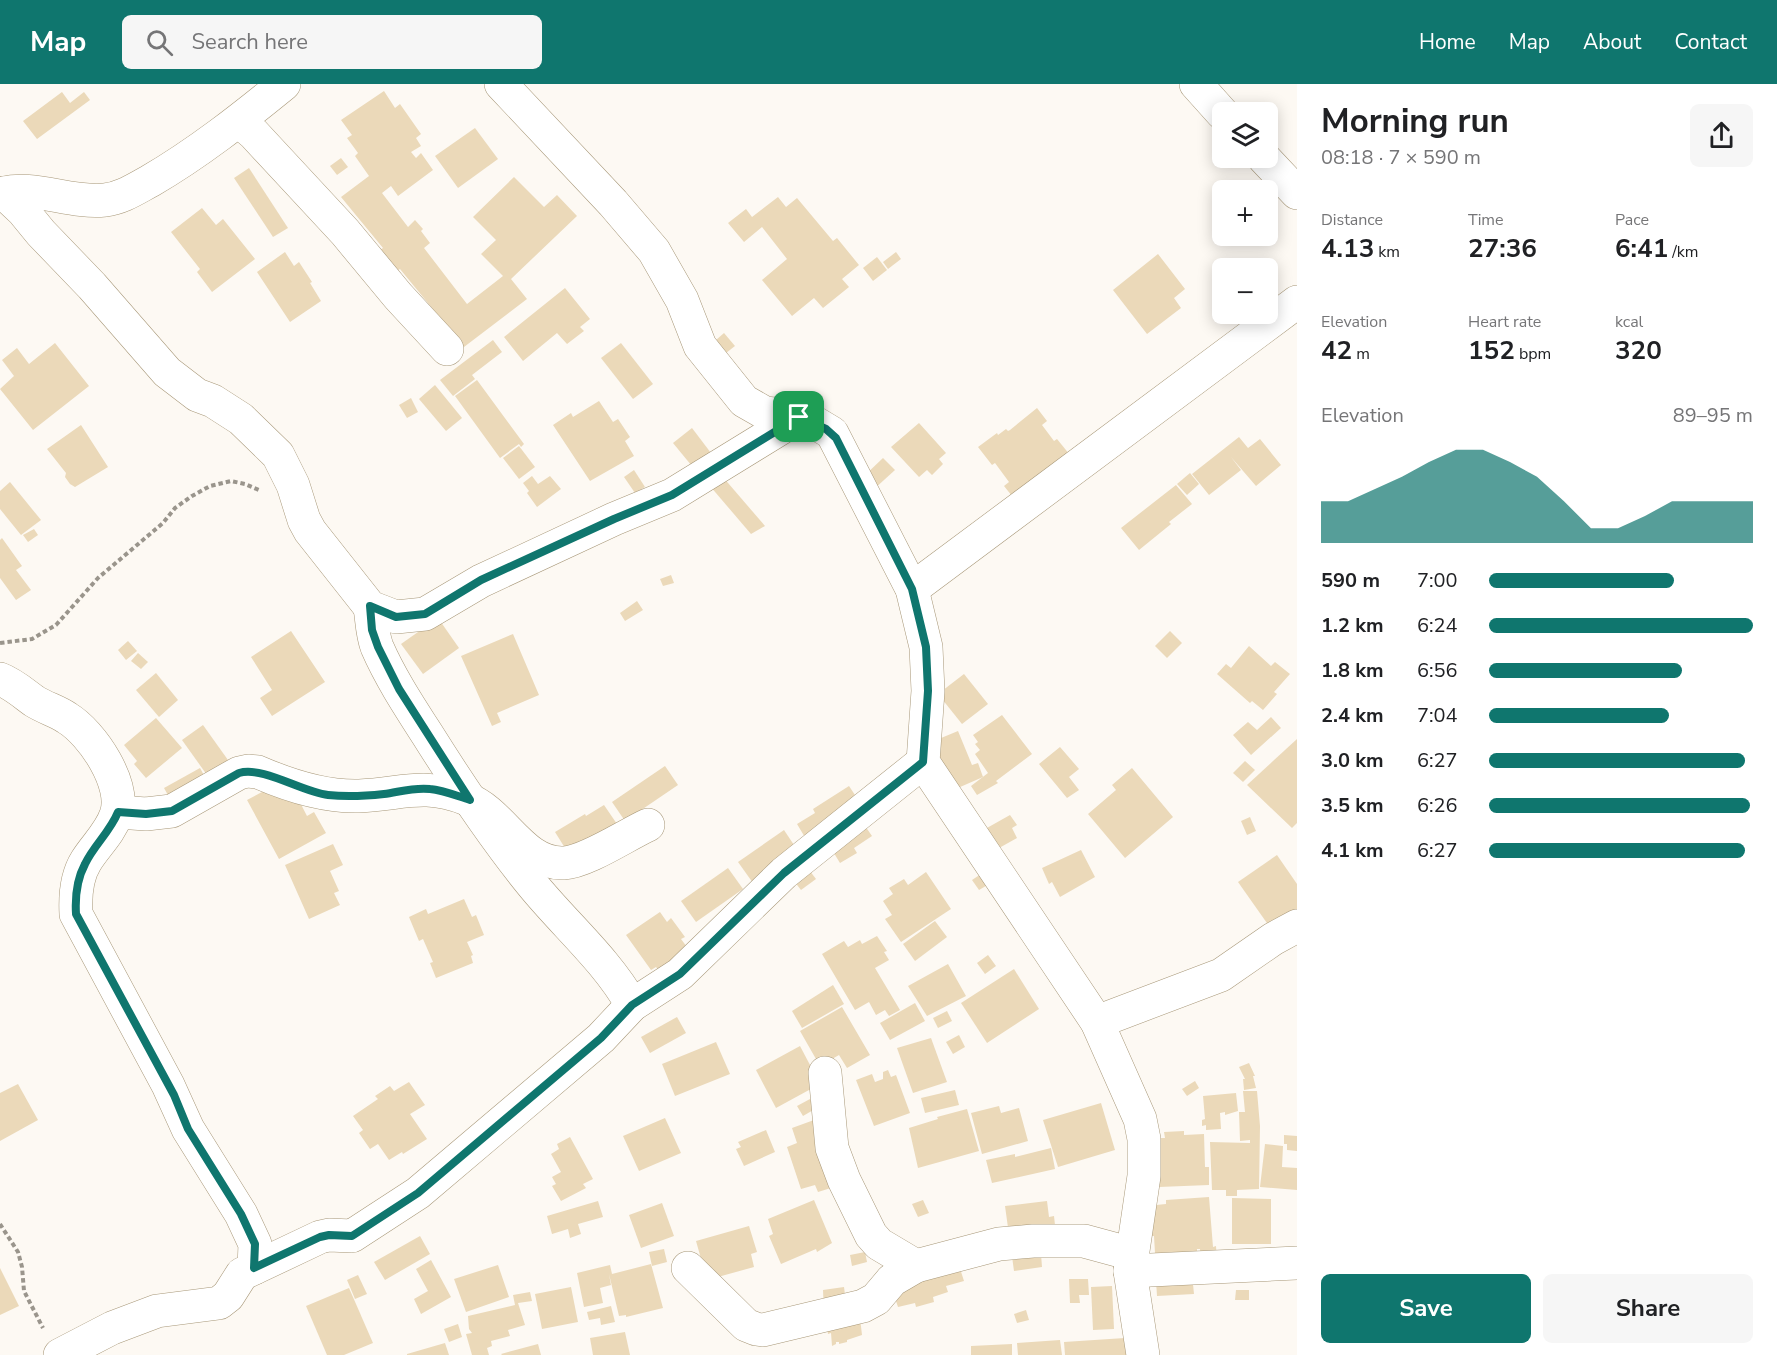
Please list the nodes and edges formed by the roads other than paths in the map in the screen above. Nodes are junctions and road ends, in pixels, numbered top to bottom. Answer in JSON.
{"nodes":[{"id":1,"x":284,"y":84,"type":"edge"},
{"id":2,"x":501,"y":84,"type":"edge"},
{"id":3,"x":1196,"y":84,"type":"edge"},
{"id":4,"x":1212,"y":102,"type":"edge"},
{"id":5,"x":239,"y":121,"type":"junction"},
{"id":6,"x":1273,"y":168,"type":"edge"},
{"id":7,"x":1297,"y":193,"type":"edge"},
{"id":8,"x":2,"y":194,"type":"edge"},
{"id":9,"x":1297,"y":302,"type":"edge"},
{"id":10,"x":447,"y":349,"type":"dead end"},
{"id":11,"x":799,"y":417,"type":"junction"},
{"id":12,"x":912,"y":589,"type":"junction"},
{"id":13,"x":370,"y":606,"type":"junction"},
{"id":14,"x":0,"y":679,"type":"edge"},
{"id":15,"x":923,"y":762,"type":"junction"},
{"id":16,"x":470,"y":800,"type":"junction"},
{"id":17,"x":118,"y":812,"type":"junction"},
{"id":18,"x":648,"y":825,"type":"dead end"},
{"id":19,"x":1297,"y":926,"type":"edge"},
{"id":20,"x":610,"y":972,"type":"junction"},
{"id":21,"x":680,"y":974,"type":"junction"},
{"id":22,"x":632,"y":1005,"type":"junction"},
{"id":23,"x":1097,"y":1022,"type":"junction"},
{"id":24,"x":825,"y":1073,"type":"dead end"},
{"id":25,"x":1131,"y":1262,"type":"junction"},
{"id":26,"x":1297,"y":1263,"type":"edge"},
{"id":27,"x":916,"y":1266,"type":"junction"},
{"id":28,"x":254,"y":1268,"type":"junction"},
{"id":29,"x":688,"y":1268,"type":"dead end"},
{"id":30,"x":52,"y":1342,"type":"edge"},
{"id":31,"x":1143,"y":1355,"type":"edge"}],
"edges":[{"from":1,"to":5,"type":"street"},
{"from":2,"to":11,"type":"street"},
{"from":3,"to":4,"type":"street"},
{"from":5,"to":8,"type":"street"},
{"from":5,"to":10,"type":"street"},
{"from":6,"to":7,"type":"street"},
{"from":8,"to":13,"type":"street"},
{"from":9,"to":12,"type":"street"},
{"from":11,"to":12,"type":"street"},
{"from":11,"to":13,"type":"street"},
{"from":12,"to":15,"type":"street"},
{"from":13,"to":16,"type":"street"},
{"from":14,"to":17,"type":"street"},
{"from":15,"to":21,"type":"street"},
{"from":15,"to":23,"type":"street"},
{"from":16,"to":17,"type":"street"},
{"from":16,"to":18,"type":"street"},
{"from":16,"to":20,"type":"street"},
{"from":17,"to":28,"type":"street"},
{"from":19,"to":23,"type":"street"},
{"from":20,"to":21,"type":"street"},
{"from":20,"to":22,"type":"street"},
{"from":21,"to":22,"type":"street"},
{"from":22,"to":28,"type":"street"},
{"from":23,"to":25,"type":"street"},
{"from":24,"to":27,"type":"street"},
{"from":25,"to":26,"type":"street"},
{"from":25,"to":27,"type":"street"},
{"from":25,"to":31,"type":"street"},
{"from":27,"to":29,"type":"street"},
{"from":28,"to":30,"type":"street"}]}
